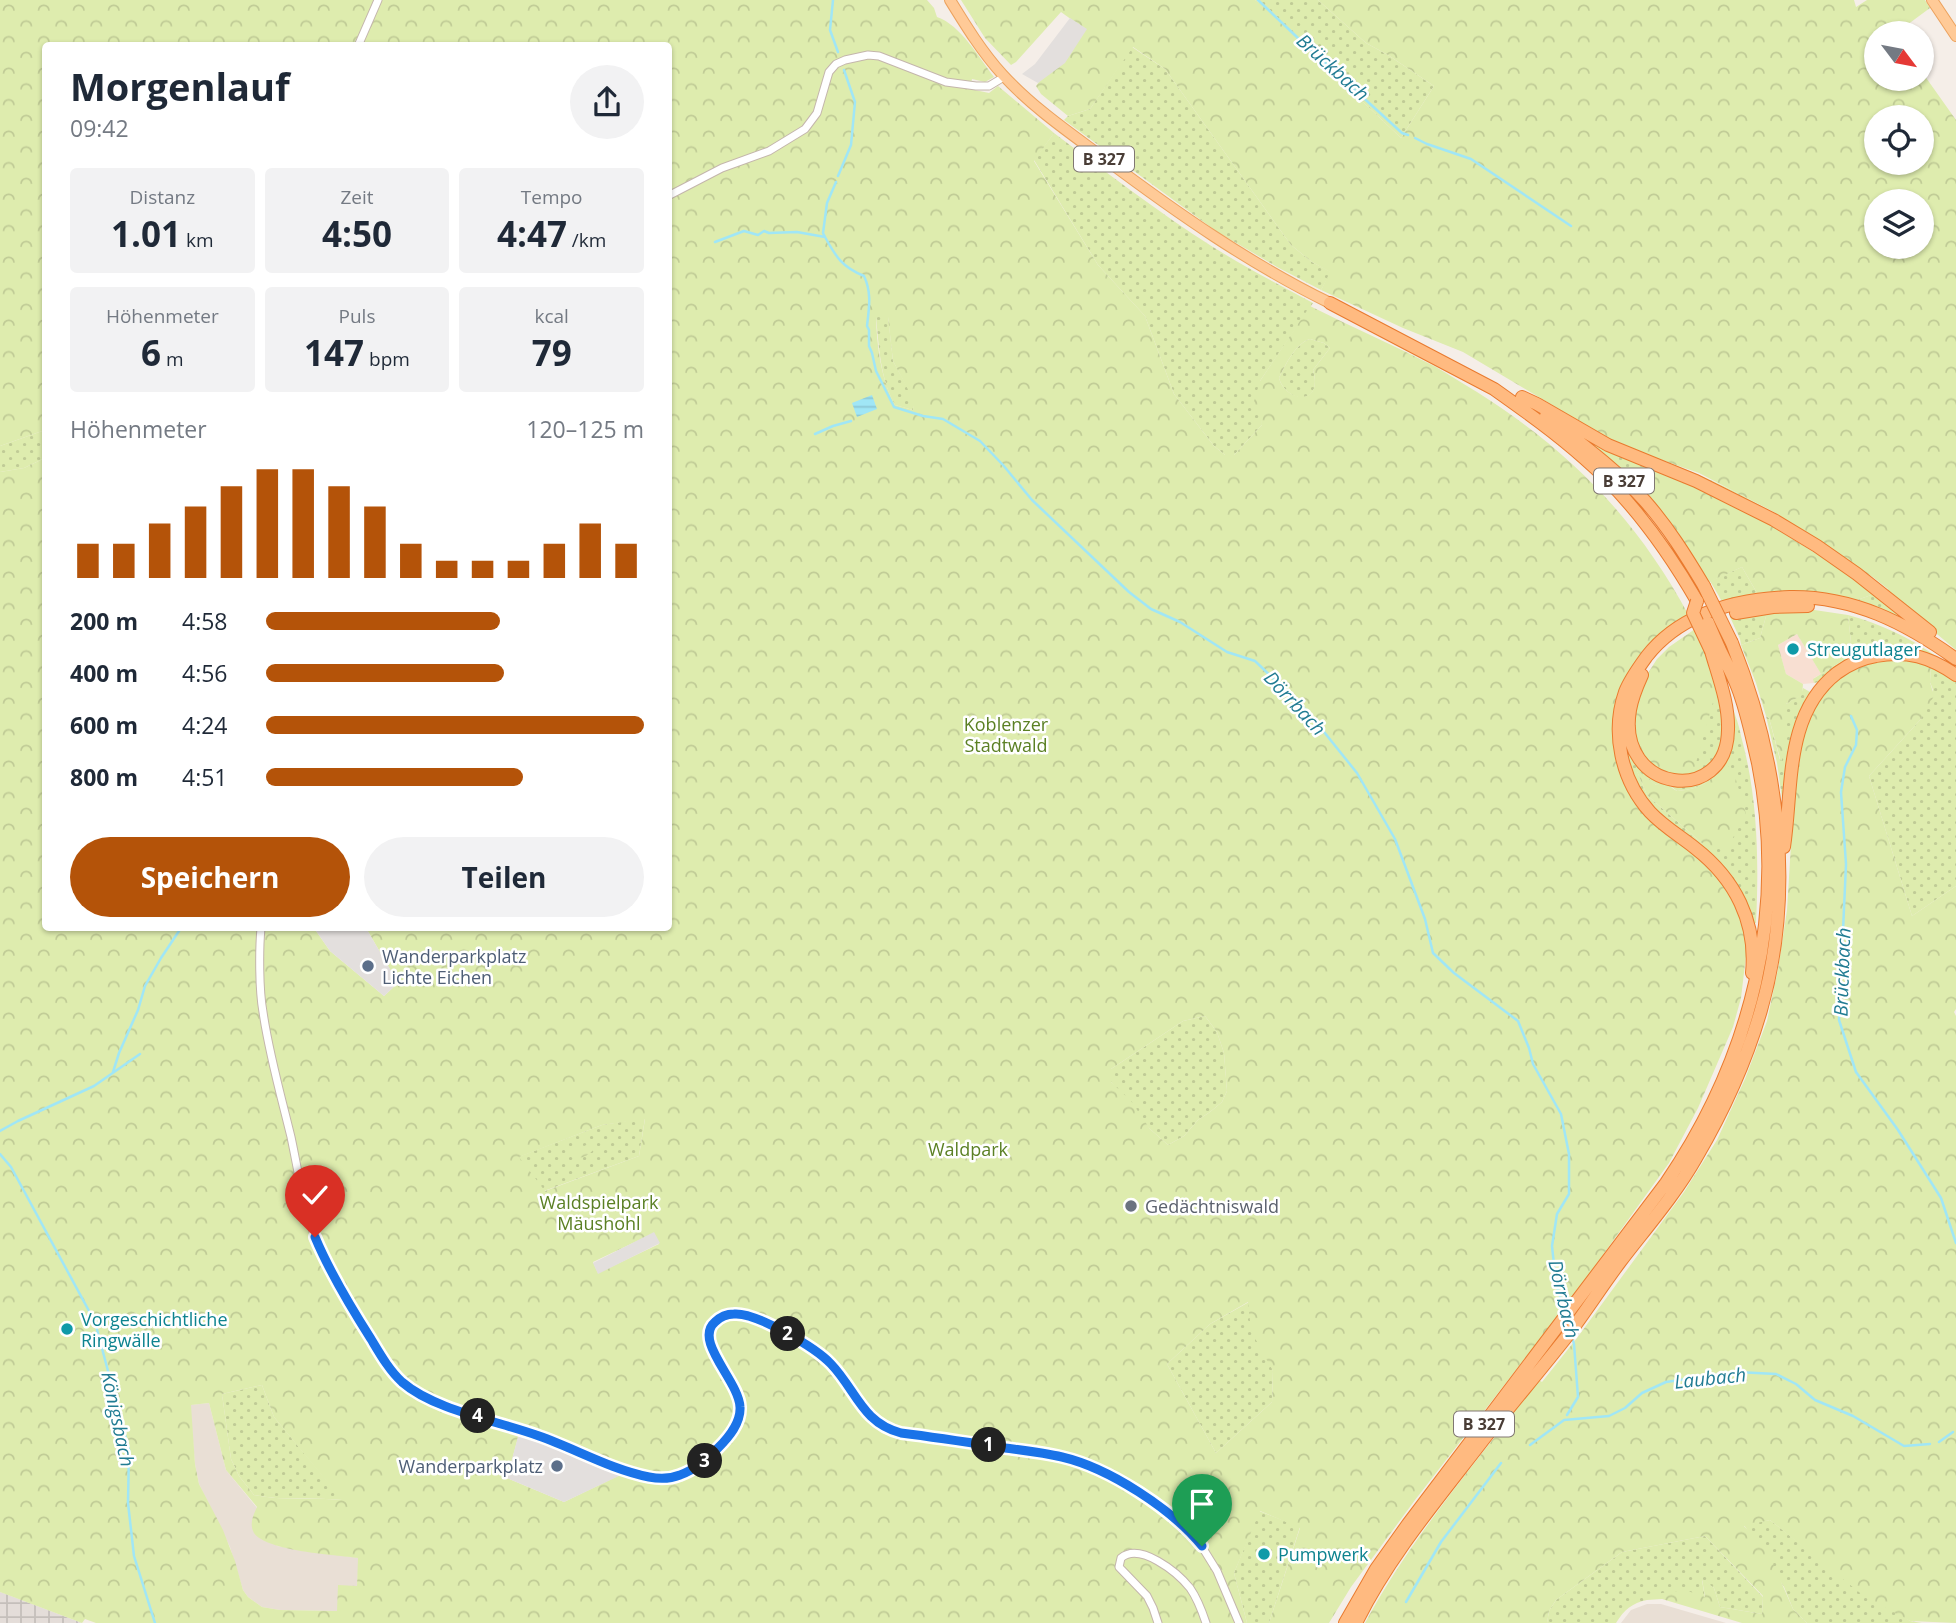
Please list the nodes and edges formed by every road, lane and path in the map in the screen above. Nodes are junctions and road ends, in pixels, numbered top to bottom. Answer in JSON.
{"nodes":[{"id":1,"x":379,"y":0,"type":"edge"},
{"id":2,"x":950,"y":0,"type":"edge"},
{"id":3,"x":1932,"y":0,"type":"edge"},
{"id":4,"x":1956,"y":36,"type":"edge"},
{"id":5,"x":360,"y":42,"type":"edge"},
{"id":6,"x":1004,"y":77,"type":"junction"},
{"id":7,"x":672,"y":194,"type":"edge"},
{"id":8,"x":1331,"y":303,"type":"junction"},
{"id":9,"x":1522,"y":397,"type":"junction"},
{"id":10,"x":1715,"y":650,"type":"junction"},
{"id":11,"x":1956,"y":658,"type":"edge"},
{"id":12,"x":1956,"y":672,"type":"edge"},
{"id":13,"x":1779,"y":874,"type":"junction"},
{"id":14,"x":261,"y":931,"type":"edge"},
{"id":15,"x":1748,"y":1008,"type":"junction"},
{"id":16,"x":1611,"y":1265,"type":"junction"},
{"id":17,"x":1158,"y":1623,"type":"edge"},
{"id":18,"x":1206,"y":1623,"type":"edge"},
{"id":19,"x":1239,"y":1623,"type":"edge"},
{"id":20,"x":1345,"y":1623,"type":"edge"},
{"id":21,"x":1356,"y":1623,"type":"edge"}],
"edges":[{"from":1,"to":5,"type":"street"},
{"from":2,"to":6,"type":"main road","number":"B 327"},
{"from":3,"to":4,"type":"main road"},
{"from":6,"to":7,"type":"street"},
{"from":6,"to":8,"type":"main road","number":"B 327"},
{"from":8,"to":9,"type":"highway","number":"B 327"},
{"from":8,"to":10,"type":"highway","number":"B 327","bridge":true},
{"from":9,"to":11,"type":"highway"},
{"from":9,"to":13,"type":"highway","number":"B 327","bridge":true},
{"from":10,"to":12,"type":"highway"},
{"from":10,"to":15,"type":"highway","number":"B 327"},
{"from":11,"to":15,"type":"highway"},
{"from":12,"to":13,"type":"highway"},
{"from":13,"to":16,"type":"highway","number":"B 327"},
{"from":14,"to":19,"type":"street"},
{"from":15,"to":16,"type":"highway","number":"B 327"},
{"from":16,"to":20,"type":"highway","number":"B 327"},
{"from":16,"to":21,"type":"highway","number":"B 327"},
{"from":17,"to":18,"type":"street"}]}
